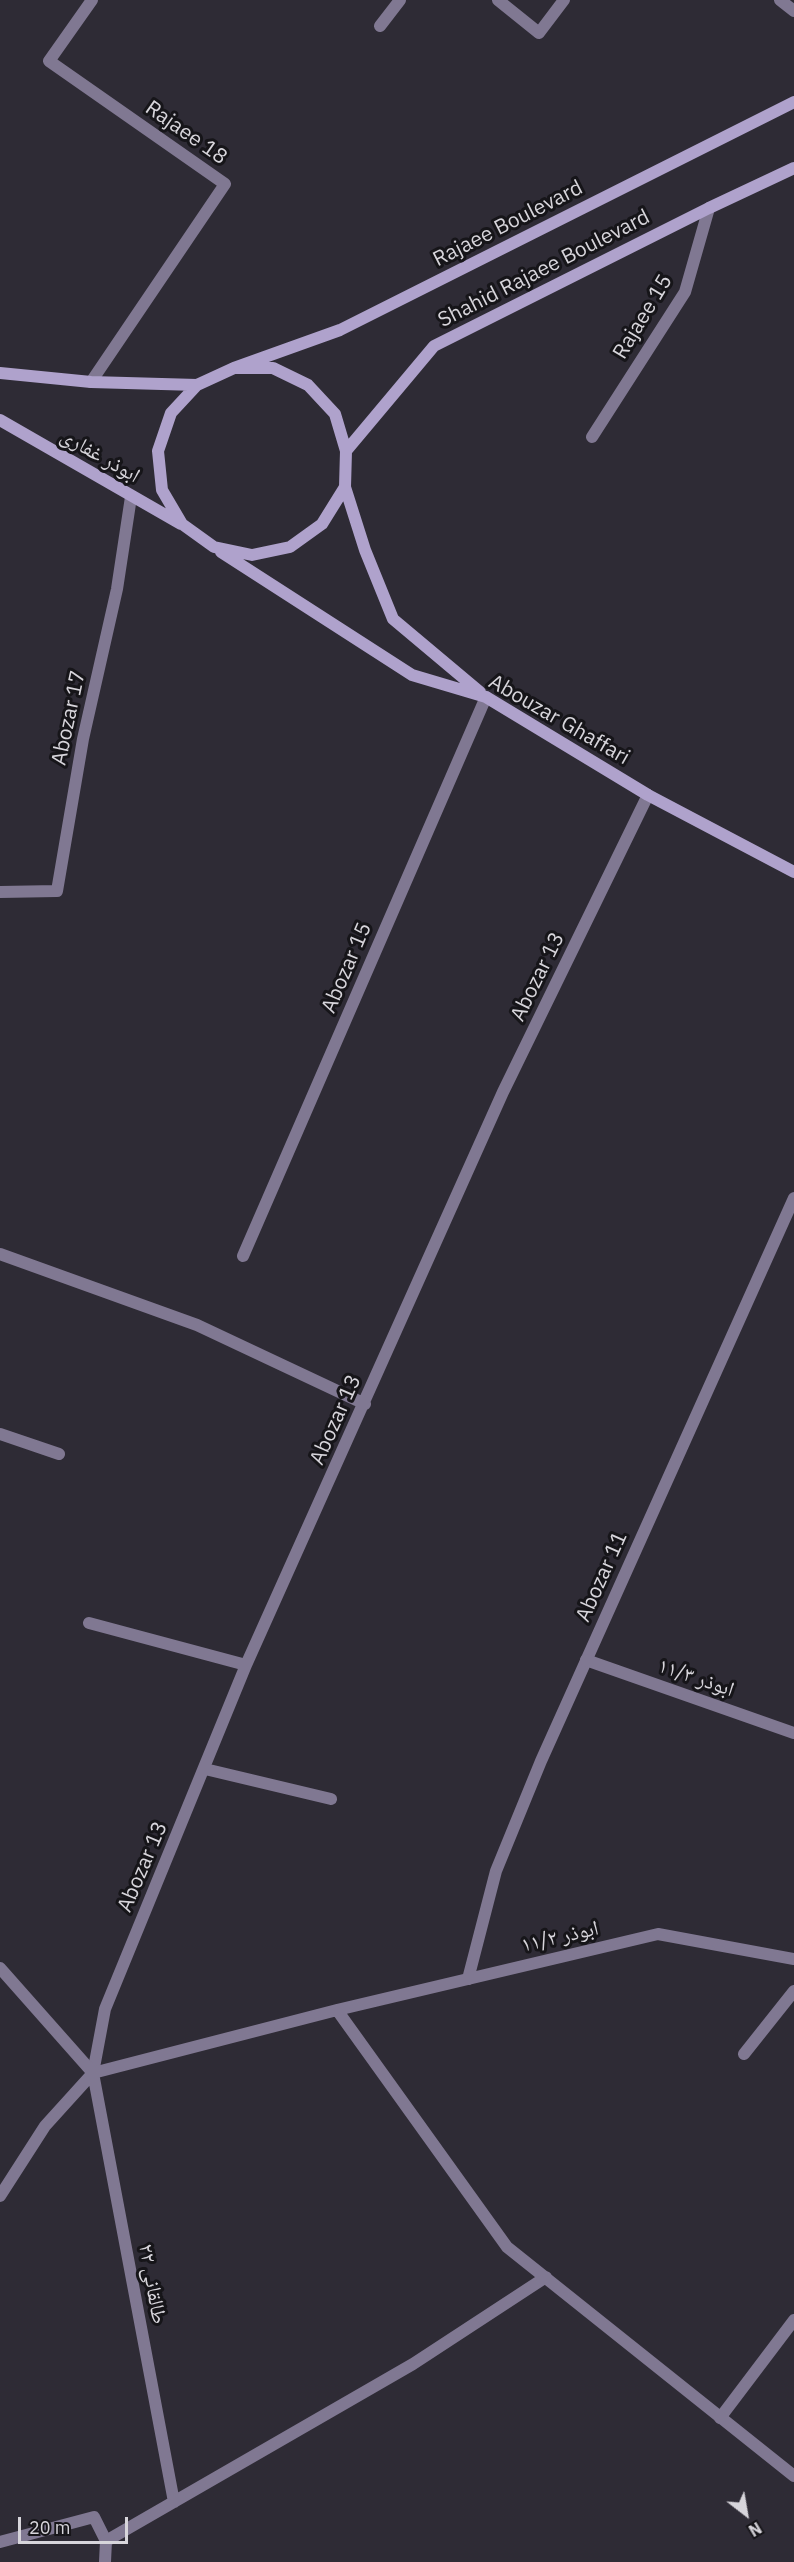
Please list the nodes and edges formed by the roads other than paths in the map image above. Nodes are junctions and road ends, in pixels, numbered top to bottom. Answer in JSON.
{"nodes":[{"id":1,"x":92,"y":0,"type":"edge"},
{"id":2,"x":400,"y":0,"type":"edge"},
{"id":3,"x":498,"y":0,"type":"edge"},
{"id":4,"x":564,"y":0,"type":"edge"},
{"id":5,"x":780,"y":0,"type":"edge"},
{"id":6,"x":794,"y":10,"type":"edge"},
{"id":7,"x":380,"y":26,"type":"dead end"},
{"id":8,"x":794,"y":102,"type":"edge"},
{"id":9,"x":794,"y":168,"type":"edge"},
{"id":10,"x":709,"y":208,"type":"junction"},
{"id":11,"x":234,"y":369,"type":"junction"},
{"id":12,"x":0,"y":373,"type":"edge"},
{"id":13,"x":92,"y":382,"type":"junction"},
{"id":14,"x":197,"y":385,"type":"junction"},
{"id":15,"x":0,"y":420,"type":"edge"},
{"id":16,"x":592,"y":437,"type":"dead end"},
{"id":17,"x":346,"y":451,"type":"junction"},
{"id":18,"x":345,"y":487,"type":"junction"},
{"id":19,"x":131,"y":497,"type":"junction"},
{"id":20,"x":182,"y":524,"type":"junction"},
{"id":21,"x":214,"y":547,"type":"junction"},
{"id":22,"x":486,"y":697,"type":"junction"},
{"id":23,"x":648,"y":795,"type":"junction"},
{"id":24,"x":794,"y":872,"type":"edge"},
{"id":25,"x":0,"y":891,"type":"edge"},
{"id":26,"x":794,"y":1198,"type":"edge"},
{"id":27,"x":0,"y":1254,"type":"edge"},
{"id":28,"x":243,"y":1256,"type":"dead end"},
{"id":29,"x":365,"y":1404,"type":"junction"},
{"id":30,"x":0,"y":1434,"type":"edge"},
{"id":31,"x":58,"y":1454,"type":"dead end"},
{"id":32,"x":89,"y":1623,"type":"dead end"},
{"id":33,"x":586,"y":1660,"type":"junction"},
{"id":34,"x":246,"y":1665,"type":"junction"},
{"id":35,"x":794,"y":1733,"type":"edge"},
{"id":36,"x":205,"y":1769,"type":"junction"},
{"id":37,"x":331,"y":1799,"type":"dead end"},
{"id":38,"x":794,"y":1959,"type":"edge"},
{"id":39,"x":0,"y":1968,"type":"edge"},
{"id":40,"x":468,"y":1979,"type":"junction"},
{"id":41,"x":794,"y":1991,"type":"edge"},
{"id":42,"x":337,"y":2010,"type":"junction"},
{"id":43,"x":744,"y":2054,"type":"dead end"},
{"id":44,"x":93,"y":2073,"type":"junction"},
{"id":45,"x":0,"y":2196,"type":"edge"},
{"id":46,"x":546,"y":2277,"type":"junction"},
{"id":47,"x":794,"y":2320,"type":"edge"},
{"id":48,"x":720,"y":2418,"type":"junction"},
{"id":49,"x":794,"y":2476,"type":"edge"},
{"id":50,"x":174,"y":2502,"type":"junction"},
{"id":51,"x":106,"y":2541,"type":"junction"},
{"id":52,"x":0,"y":2542,"type":"edge"},
{"id":53,"x":105,"y":2562,"type":"edge"}],
"edges":[{"from":1,"to":13,"type":"street","name":"Rajaee 18"},
{"from":2,"to":7,"type":"street"},
{"from":3,"to":4,"type":"street"},
{"from":5,"to":6,"type":"street"},
{"from":8,"to":11,"type":"main road","name":"Rajaee Boulevard"},
{"from":9,"to":10,"type":"main road","name":"Shahid Rajaee Boulevard"},
{"from":10,"to":16,"type":"street","name":"Rajaee 15"},
{"from":10,"to":17,"type":"main road","name":"Shahid Rajaee Boulevard"},
{"from":11,"to":14,"type":"main road"},
{"from":11,"to":17,"type":"main road"},
{"from":12,"to":13,"type":"main road"},
{"from":13,"to":14,"type":"main road"},
{"from":14,"to":20,"type":"main road"},
{"from":15,"to":19,"type":"main road","name":"ابوذر غفاری"},
{"from":17,"to":18,"type":"main road"},
{"from":18,"to":21,"type":"main road"},
{"from":18,"to":22,"type":"main road"},
{"from":19,"to":20,"type":"main road","name":"ابوذر غفاری"},
{"from":19,"to":25,"type":"street","name":"Abozar 17"},
{"from":20,"to":21,"type":"main road"},
{"from":21,"to":22,"type":"main road","name":"Abouzar Ghaffari"},
{"from":22,"to":23,"type":"main road","name":"Abouzar Ghaffari"},
{"from":22,"to":28,"type":"street","name":"Abozar 15"},
{"from":23,"to":24,"type":"main road","name":"Abouzar Ghaffari"},
{"from":23,"to":29,"type":"street","name":"Abozar 13"},
{"from":26,"to":33,"type":"street","name":"Abozar 11"},
{"from":27,"to":29,"type":"street"},
{"from":29,"to":34,"type":"street","name":"Abozar 13"},
{"from":30,"to":31,"type":"street"},
{"from":32,"to":34,"type":"street"},
{"from":33,"to":35,"type":"street","name":"ابوذر ۱۱/۳"},
{"from":33,"to":40,"type":"street","name":"Abozar 11"},
{"from":34,"to":36,"type":"street","name":"Abozar 13"},
{"from":36,"to":37,"type":"street"},
{"from":36,"to":44,"type":"street","name":"Abozar 13"},
{"from":38,"to":40,"type":"street","name":"ابوذر ۱۱/۲"},
{"from":39,"to":44,"type":"street"},
{"from":40,"to":42,"type":"street","name":"ابوذر ۱۱/۲"},
{"from":41,"to":43,"type":"street"},
{"from":42,"to":44,"type":"street","name":"ابوذر ۱۱/۲"},
{"from":42,"to":46,"type":"street"},
{"from":44,"to":45,"type":"street"},
{"from":44,"to":50,"type":"street","name":"طالقانی ۲۲"},
{"from":46,"to":48,"type":"street"},
{"from":46,"to":50,"type":"street"},
{"from":47,"to":48,"type":"street"},
{"from":48,"to":49,"type":"street"},
{"from":50,"to":51,"type":"street"},
{"from":51,"to":52,"type":"street"},
{"from":51,"to":53,"type":"street"}]}
